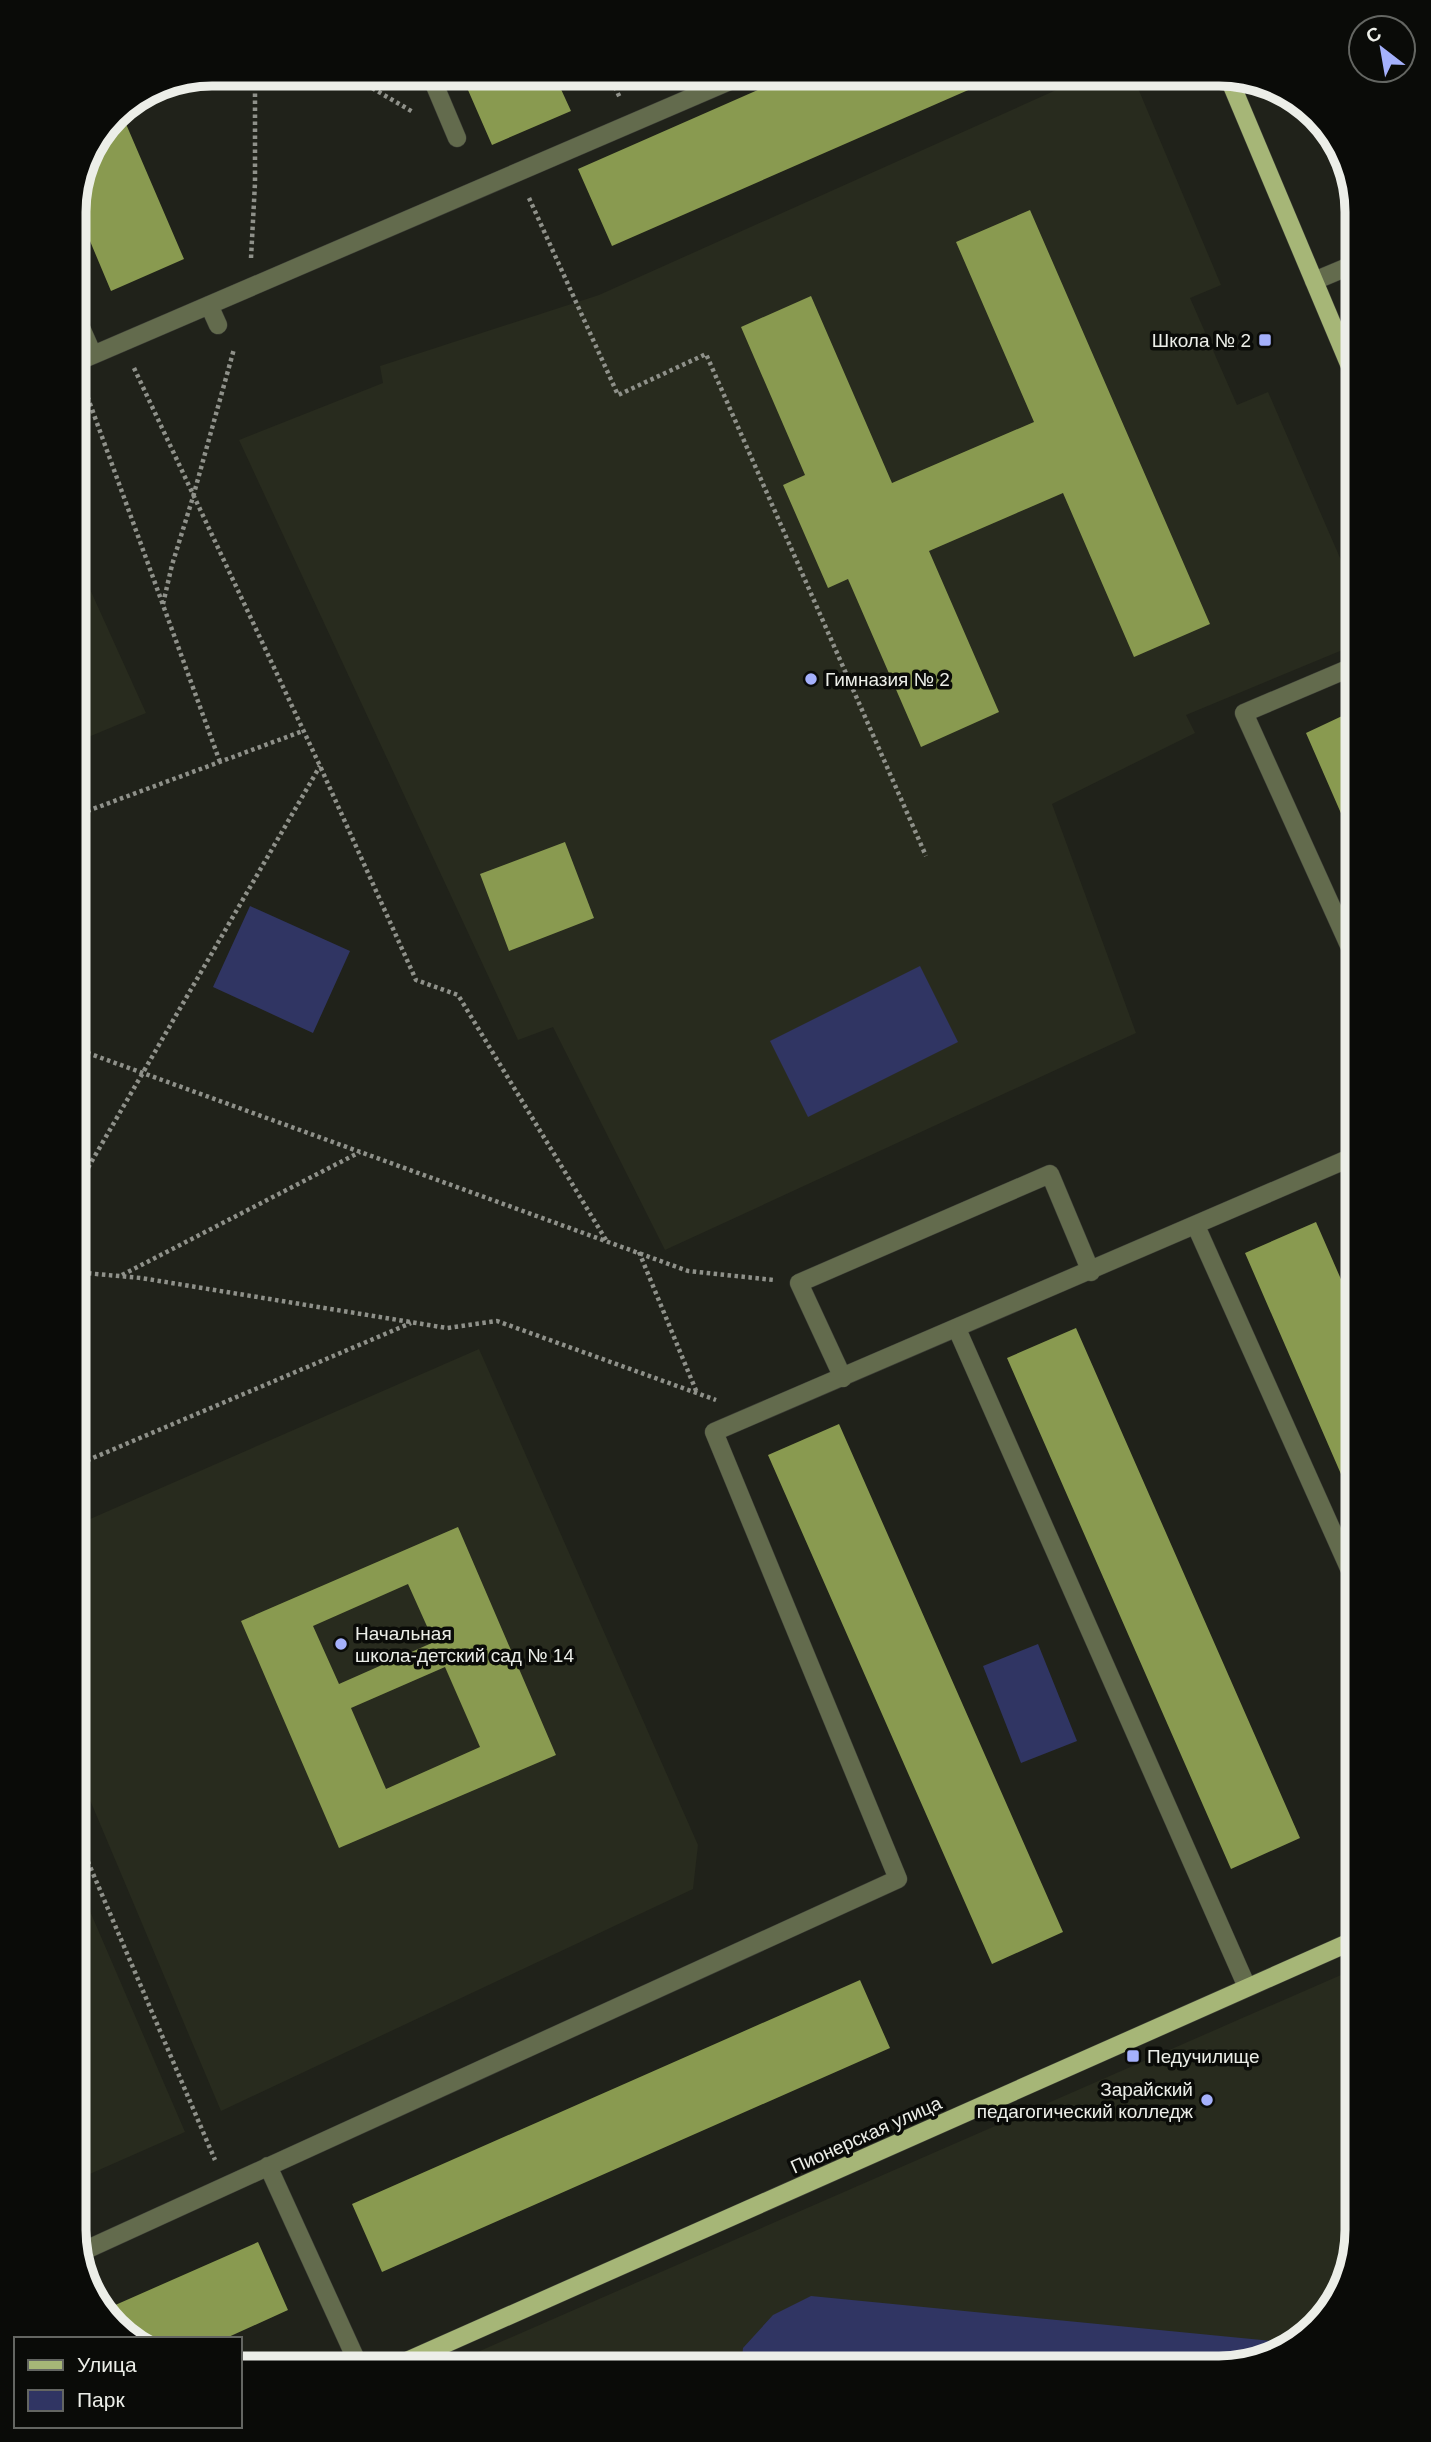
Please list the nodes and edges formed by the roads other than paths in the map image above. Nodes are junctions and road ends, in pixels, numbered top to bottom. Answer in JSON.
{"nodes":[{"id":1,"x":435,"y":86,"type":"edge"},
{"id":2,"x":718,"y":86,"type":"edge"},
{"id":3,"x":1232,"y":87,"type":"edge"},
{"id":4,"x":457,"y":138,"type":"dead end"},
{"id":5,"x":1345,"y":269,"type":"edge"},
{"id":6,"x":1314,"y":281,"type":"junction"},
{"id":7,"x":208,"y":305,"type":"junction"},
{"id":8,"x":218,"y":326,"type":"dead end"},
{"id":9,"x":86,"y":339,"type":"edge"},
{"id":10,"x":93,"y":355,"type":"junction"},
{"id":11,"x":1345,"y":355,"type":"edge"},
{"id":12,"x":86,"y":358,"type":"edge"},
{"id":13,"x":1345,"y":670,"type":"edge"},
{"id":14,"x":1345,"y":936,"type":"edge"},
{"id":15,"x":1345,"y":1160,"type":"edge"},
{"id":16,"x":1196,"y":1226,"type":"junction"},
{"id":17,"x":1091,"y":1272,"type":"junction"},
{"id":18,"x":957,"y":1329,"type":"junction"},
{"id":19,"x":843,"y":1378,"type":"junction"},
{"id":20,"x":1345,"y":1560,"type":"edge"},
{"id":21,"x":1345,"y":1944,"type":"edge"},
{"id":22,"x":1247,"y":1987,"type":"junction"},
{"id":23,"x":268,"y":2166,"type":"junction"},
{"id":24,"x":87,"y":2249,"type":"edge"},
{"id":25,"x":355,"y":2356,"type":"edge"},
{"id":26,"x":418,"y":2356,"type":"edge"}],
"edges":[{"from":1,"to":4,"type":"street"},
{"from":2,"to":7,"type":"street"},
{"from":3,"to":6,"type":"main road"},
{"from":5,"to":6,"type":"street"},
{"from":6,"to":11,"type":"main road"},
{"from":7,"to":8,"type":"street"},
{"from":7,"to":10,"type":"street"},
{"from":9,"to":10,"type":"street"},
{"from":10,"to":12,"type":"street"},
{"from":13,"to":14,"type":"street"},
{"from":15,"to":16,"type":"street"},
{"from":16,"to":17,"type":"street"},
{"from":16,"to":20,"type":"street"},
{"from":17,"to":18,"type":"street"},
{"from":17,"to":19,"type":"street"},
{"from":18,"to":19,"type":"street"},
{"from":18,"to":22,"type":"street"},
{"from":19,"to":23,"type":"street"},
{"from":21,"to":22,"type":"main road","name":"Пионерская улица"},
{"from":22,"to":26,"type":"main road","name":"Пионерская улица"},
{"from":23,"to":24,"type":"street"},
{"from":23,"to":25,"type":"street"}]}
